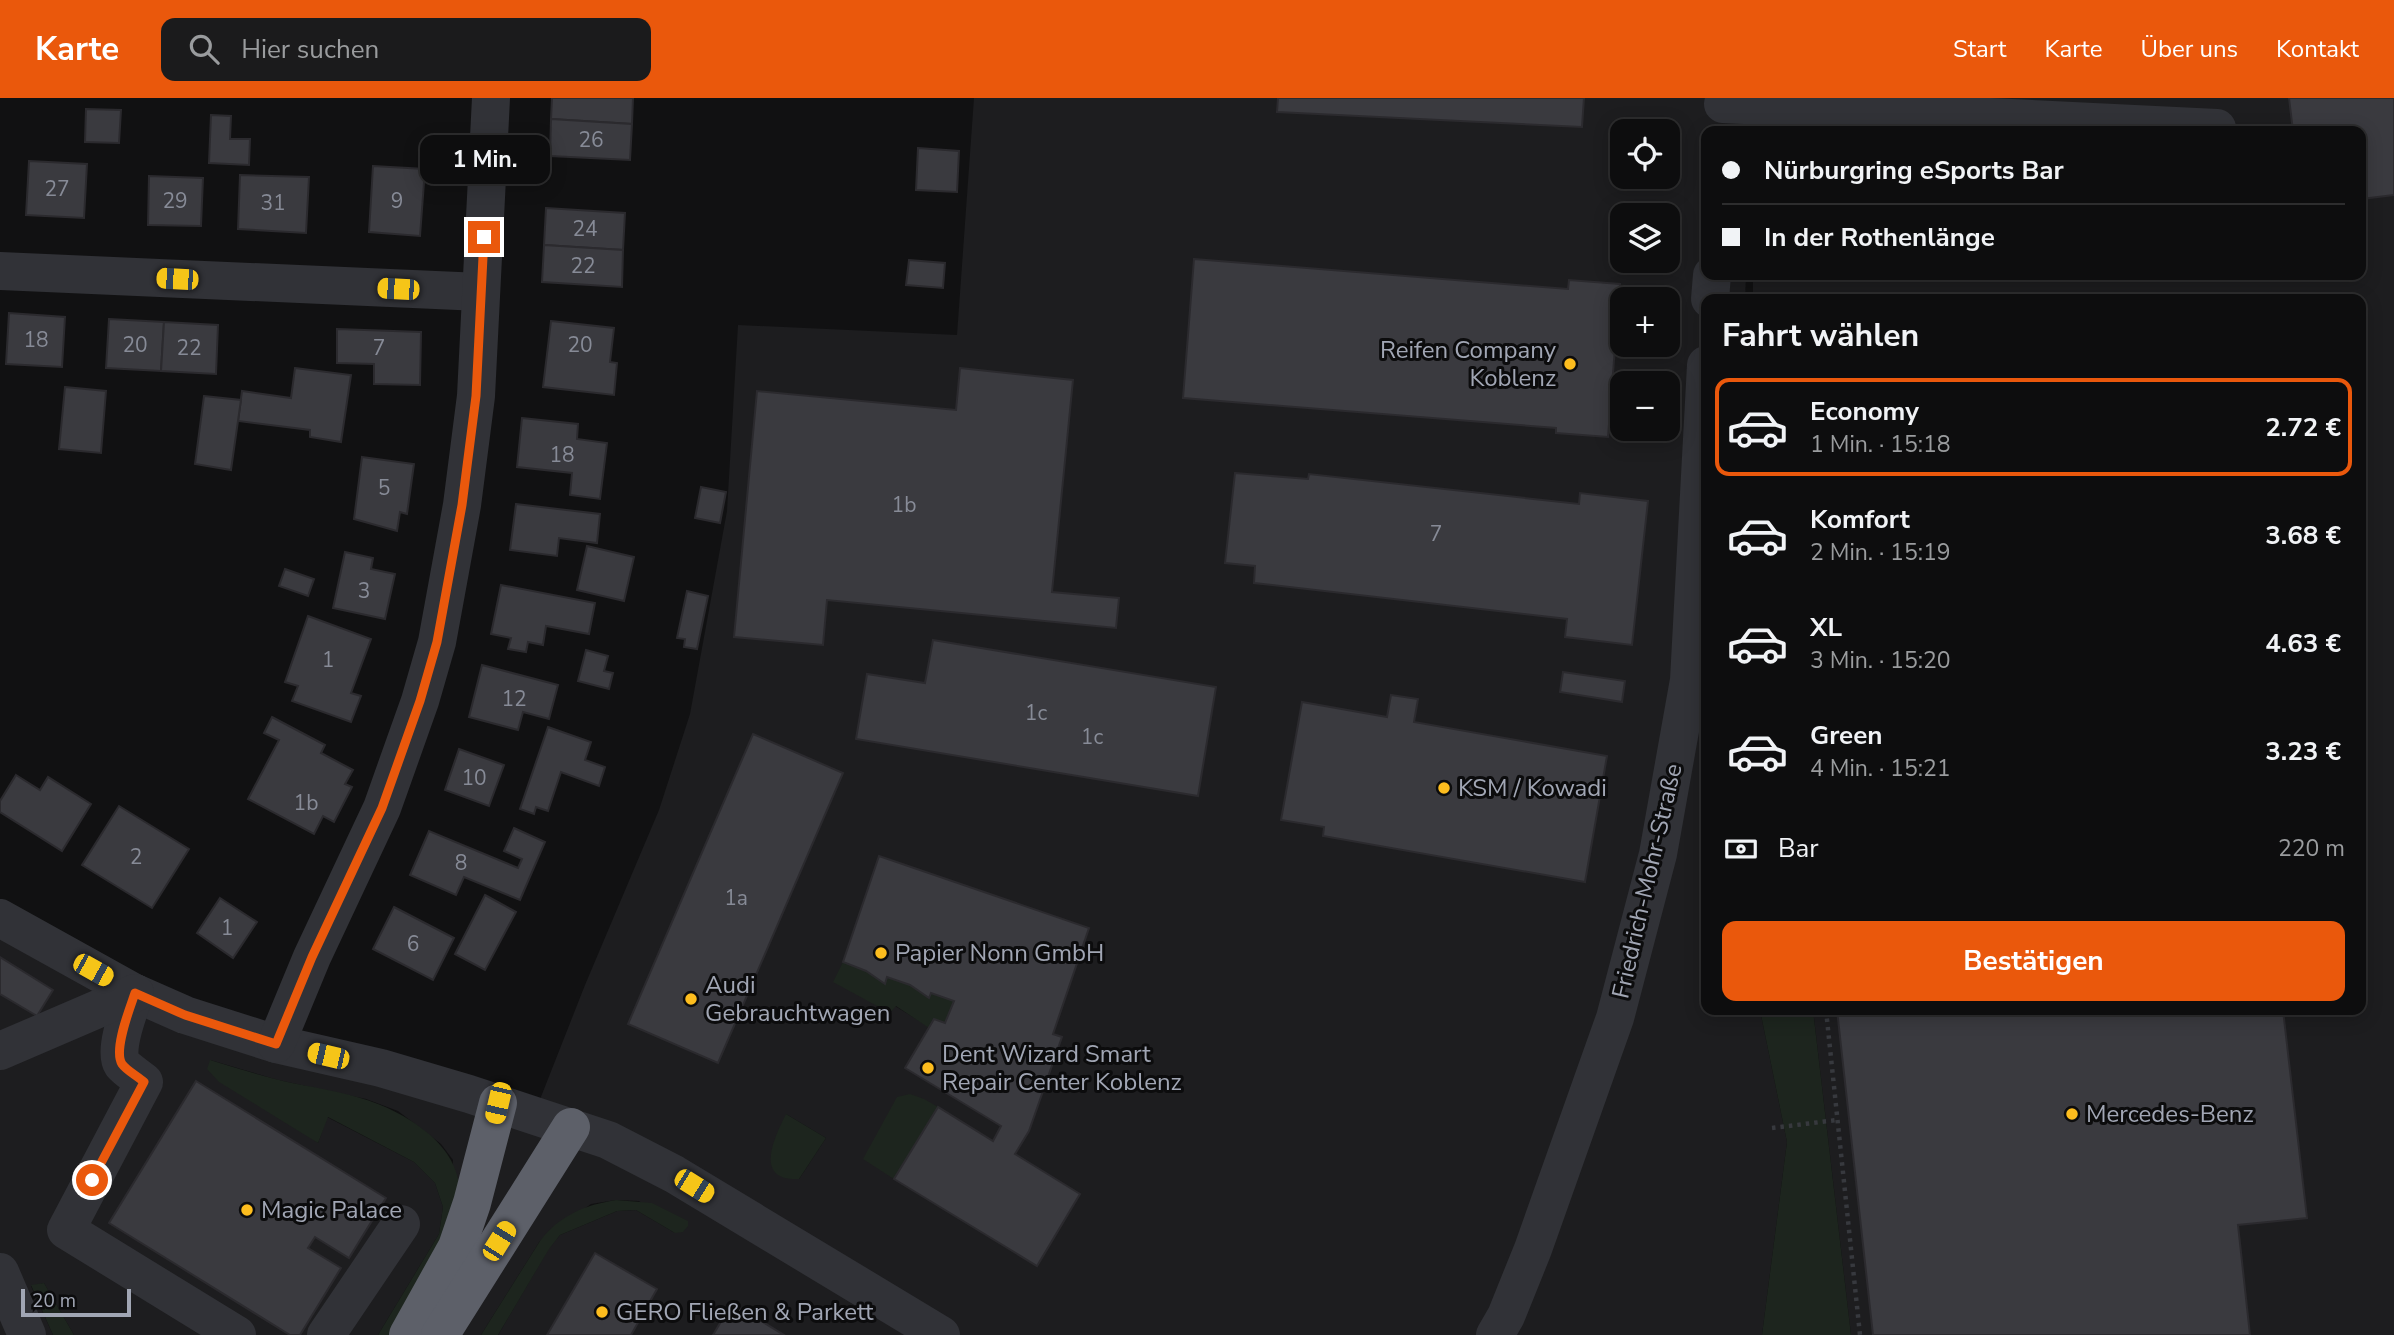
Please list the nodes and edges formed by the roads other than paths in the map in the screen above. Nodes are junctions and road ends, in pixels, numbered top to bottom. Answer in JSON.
{"nodes":[{"id":1,"x":491,"y":98,"type":"edge"},
{"id":2,"x":1723,"y":111,"type":"edge"},
{"id":3,"x":2159,"y":126,"type":"edge"},
{"id":4,"x":0,"y":271,"type":"edge"},
{"id":5,"x":481,"y":292,"type":"junction"},
{"id":6,"x":1701,"y":458,"type":"edge"},
{"id":7,"x":0,"y":918,"type":"edge"},
{"id":8,"x":135,"y":993,"type":"junction"},
{"id":9,"x":276,"y":1044,"type":"junction"},
{"id":10,"x":0,"y":1051,"type":"edge"},
{"id":11,"x":498,"y":1103,"type":"junction"},
{"id":12,"x":571,"y":1126,"type":"junction"},
{"id":13,"x":401,"y":1224,"type":"dead end"},
{"id":14,"x":0,"y":1272,"type":"edge"},
{"id":15,"x":27,"y":1335,"type":"edge"},
{"id":16,"x":237,"y":1335,"type":"edge"},
{"id":17,"x":326,"y":1335,"type":"edge"},
{"id":18,"x":408,"y":1335,"type":"edge"},
{"id":19,"x":440,"y":1335,"type":"edge"},
{"id":20,"x":941,"y":1335,"type":"edge"},
{"id":21,"x":1496,"y":1335,"type":"edge"}],
"edges":[{"from":1,"to":5,"type":"street"},
{"from":2,"to":3,"type":"street"},
{"from":4,"to":5,"type":"street"},
{"from":5,"to":9,"type":"street"},
{"from":6,"to":21,"type":"street","name":"Friedrich-Mohr-Straße"},
{"from":7,"to":8,"type":"street"},
{"from":8,"to":9,"type":"street"},
{"from":8,"to":10,"type":"street"},
{"from":8,"to":16,"type":"street"},
{"from":9,"to":11,"type":"street"},
{"from":11,"to":12,"type":"street"},
{"from":11,"to":18,"type":"highway"},
{"from":12,"to":19,"type":"highway"},
{"from":12,"to":20,"type":"street"},
{"from":13,"to":17,"type":"street"},
{"from":14,"to":15,"type":"street"}]}
